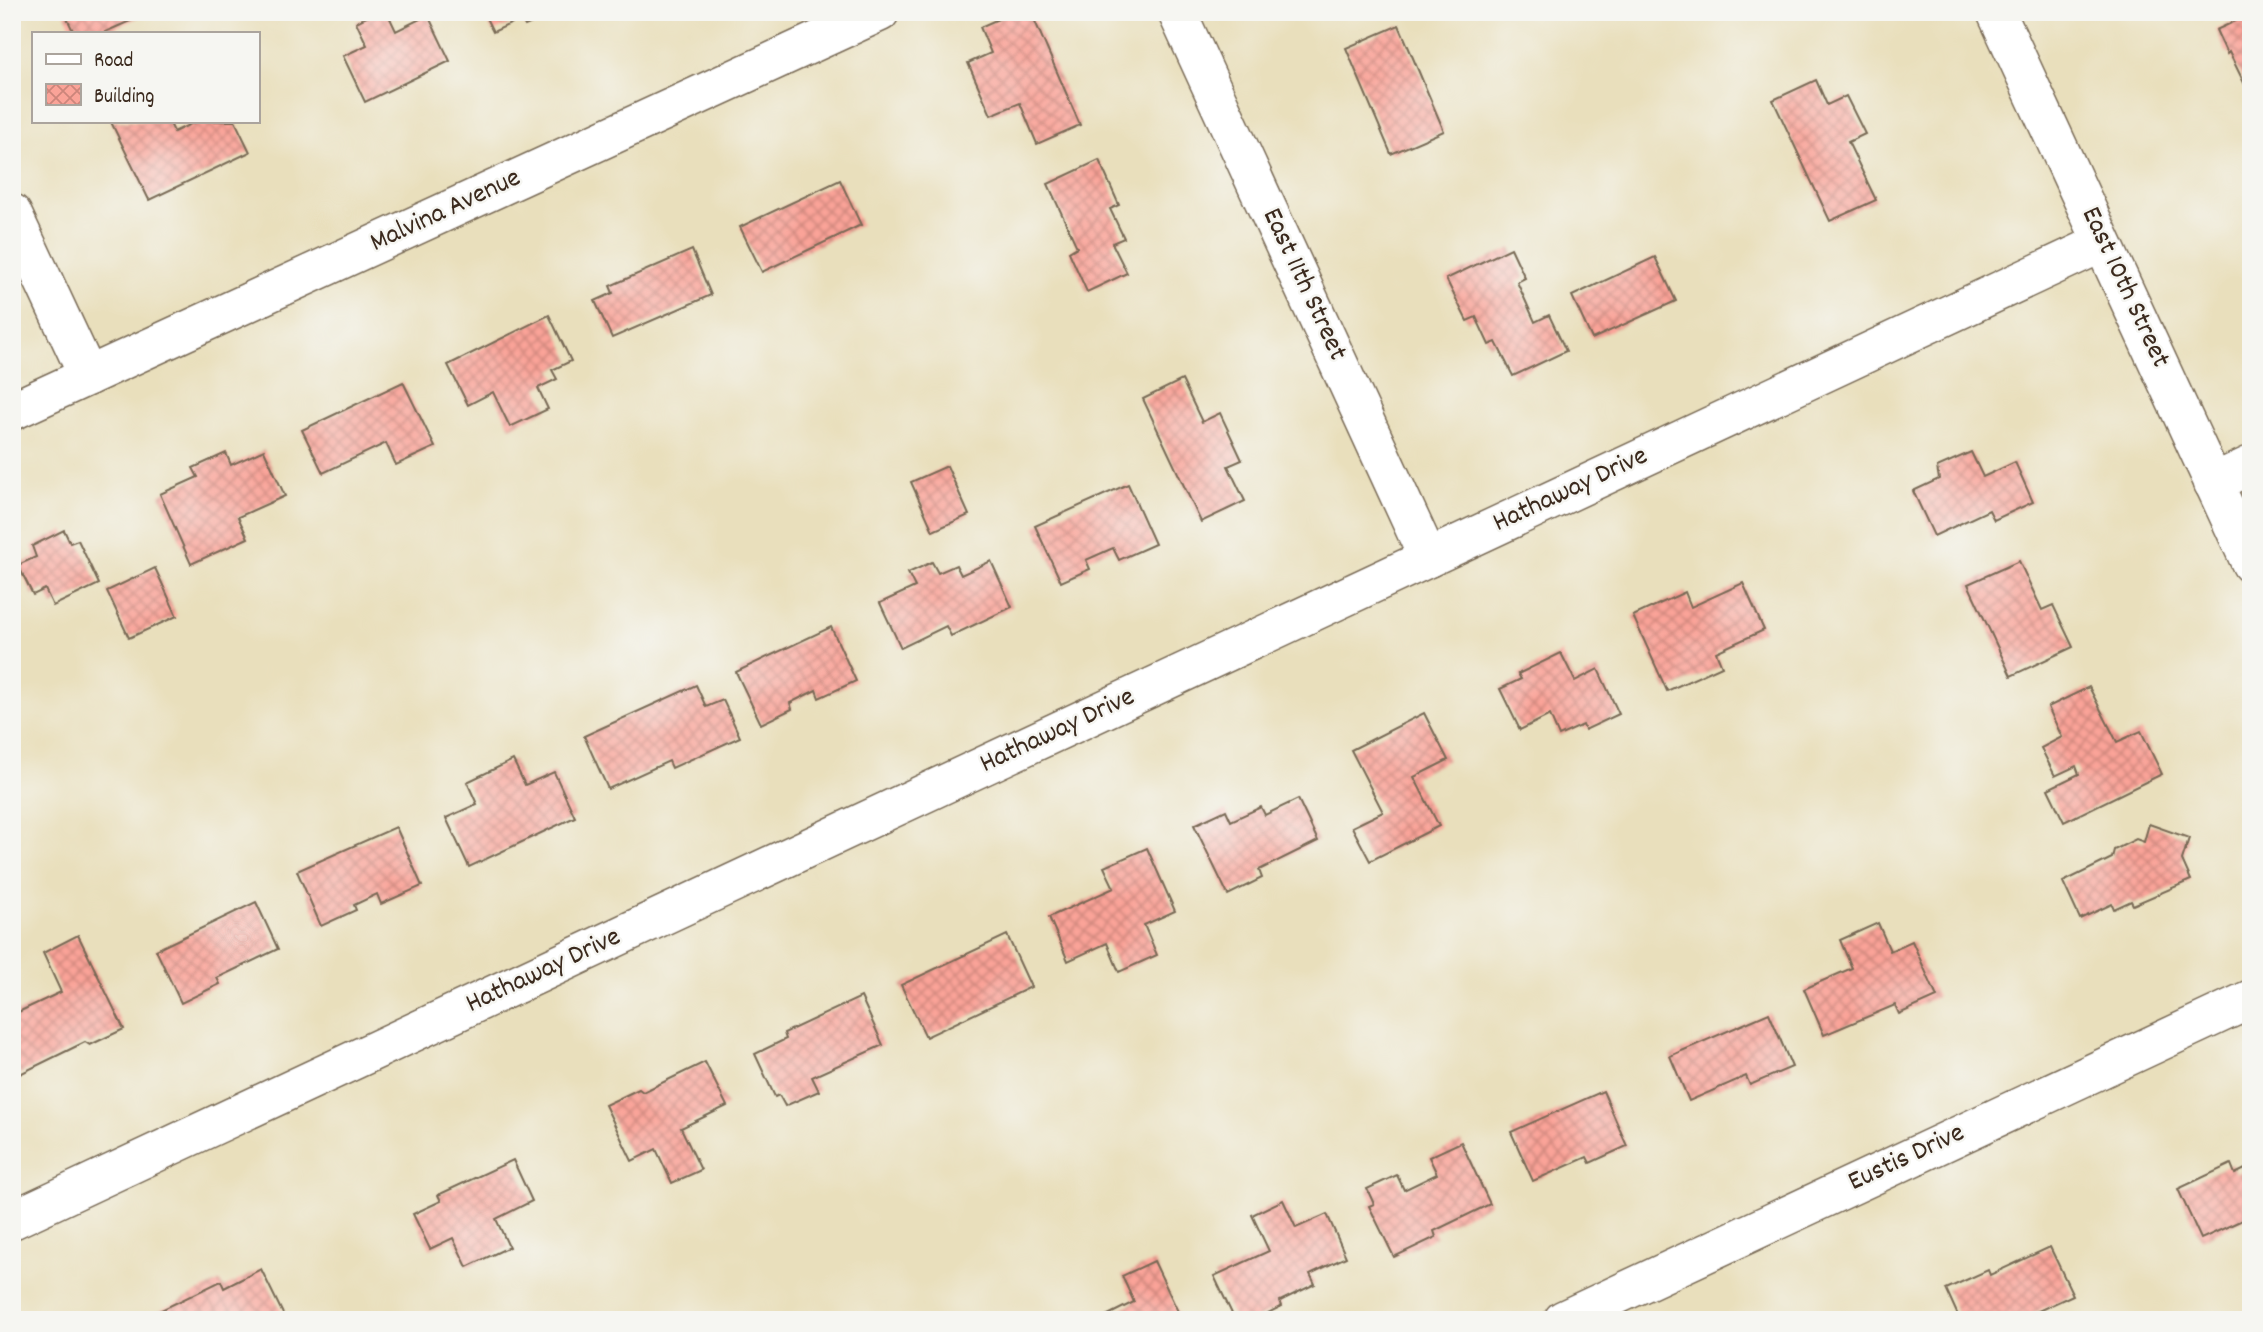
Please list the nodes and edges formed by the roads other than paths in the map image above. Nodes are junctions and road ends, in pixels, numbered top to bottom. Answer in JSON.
{"nodes":[{"id":1,"x":880,"y":12,"type":"edge"},
{"id":2,"x":1177,"y":12,"type":"edge"},
{"id":3,"x":1996,"y":12,"type":"edge"},
{"id":4,"x":12,"y":214,"type":"edge"},
{"id":5,"x":2102,"y":243,"type":"junction"},
{"id":6,"x":88,"y":376,"type":"junction"},
{"id":7,"x":12,"y":411,"type":"edge"},
{"id":8,"x":2251,"y":465,"type":"edge"},
{"id":9,"x":2213,"y":483,"type":"junction"},
{"id":10,"x":1428,"y":558,"type":"junction"},
{"id":11,"x":2251,"y":564,"type":"edge"},
{"id":12,"x":2251,"y":999,"type":"edge"},
{"id":13,"x":12,"y":1220,"type":"edge"},
{"id":14,"x":1563,"y":1320,"type":"edge"}],
"edges":[{"from":1,"to":6,"type":"street","name":"Malvina Avenue"},
{"from":2,"to":10,"type":"street","name":"East 11th Street"},
{"from":3,"to":5,"type":"street","name":"East 10th Street"},
{"from":4,"to":6,"type":"street"},
{"from":5,"to":9,"type":"street","name":"East 10th Street"},
{"from":5,"to":10,"type":"street","name":"Hathaway Drive"},
{"from":6,"to":7,"type":"street","name":"Malvina Avenue"},
{"from":8,"to":9,"type":"street"},
{"from":9,"to":11,"type":"street","name":"East 10th Street"},
{"from":10,"to":13,"type":"street","name":"Hathaway Drive"},
{"from":12,"to":14,"type":"street","name":"Eustis Drive"}]}
